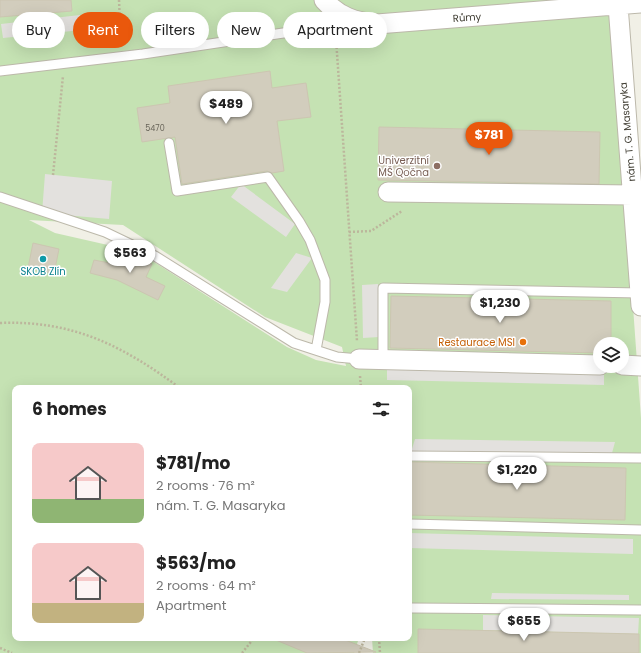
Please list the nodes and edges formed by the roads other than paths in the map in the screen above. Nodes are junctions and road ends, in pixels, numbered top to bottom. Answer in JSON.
{"nodes":[{"id":1,"x":324,"y":0,"type":"edge"},
{"id":2,"x":617,"y":3,"type":"edge"},
{"id":3,"x":641,"y":3,"type":"edge"},
{"id":4,"x":337,"y":12,"type":"edge"},
{"id":5,"x":387,"y":23,"type":"edge"},
{"id":6,"x":283,"y":32,"type":"edge"},
{"id":7,"x":0,"y":71,"type":"edge"},
{"id":8,"x":169,"y":143,"type":"dead end"},
{"id":9,"x":388,"y":192,"type":"dead end"},
{"id":10,"x":633,"y":195,"type":"junction"},
{"id":11,"x":0,"y":197,"type":"edge"},
{"id":12,"x":640,"y":300,"type":"edge"},
{"id":13,"x":316,"y":350,"type":"junction"},
{"id":14,"x":384,"y":360,"type":"junction"},
{"id":15,"x":359,"y":365,"type":"joint"},
{"id":16,"x":593,"y":365,"type":"edge"},
{"id":17,"x":629,"y":365,"type":"edge"},
{"id":18,"x":641,"y":366,"type":"edge"},
{"id":19,"x":412,"y":456,"type":"edge"},
{"id":20,"x":641,"y":458,"type":"edge"},
{"id":21,"x":412,"y":524,"type":"edge"},
{"id":22,"x":641,"y":530,"type":"edge"},
{"id":23,"x":412,"y":608,"type":"dead end"},
{"id":24,"x":641,"y":610,"type":"edge"}],
"edges":[{"from":1,"to":4,"type":"street","name":"Růmy"},
{"from":2,"to":3,"type":"street"},
{"from":2,"to":5,"type":"street","name":"Růmy"},
{"from":2,"to":10,"type":"street","name":"nám. T. G. Masaryka"},
{"from":6,"to":7,"type":"lane"},
{"from":8,"to":13,"type":"lane"},
{"from":9,"to":10,"type":"street"},
{"from":10,"to":12,"type":"street","name":"nám. T. G. Masaryka"},
{"from":11,"to":13,"type":"lane"},
{"from":12,"to":14,"type":"lane"},
{"from":13,"to":15,"type":"lane"},
{"from":14,"to":15,"type":"street"},
{"from":14,"to":16,"type":"street"},
{"from":17,"to":18,"type":"street"},
{"from":19,"to":20,"type":"lane"},
{"from":21,"to":22,"type":"lane"},
{"from":23,"to":24,"type":"lane"}]}
